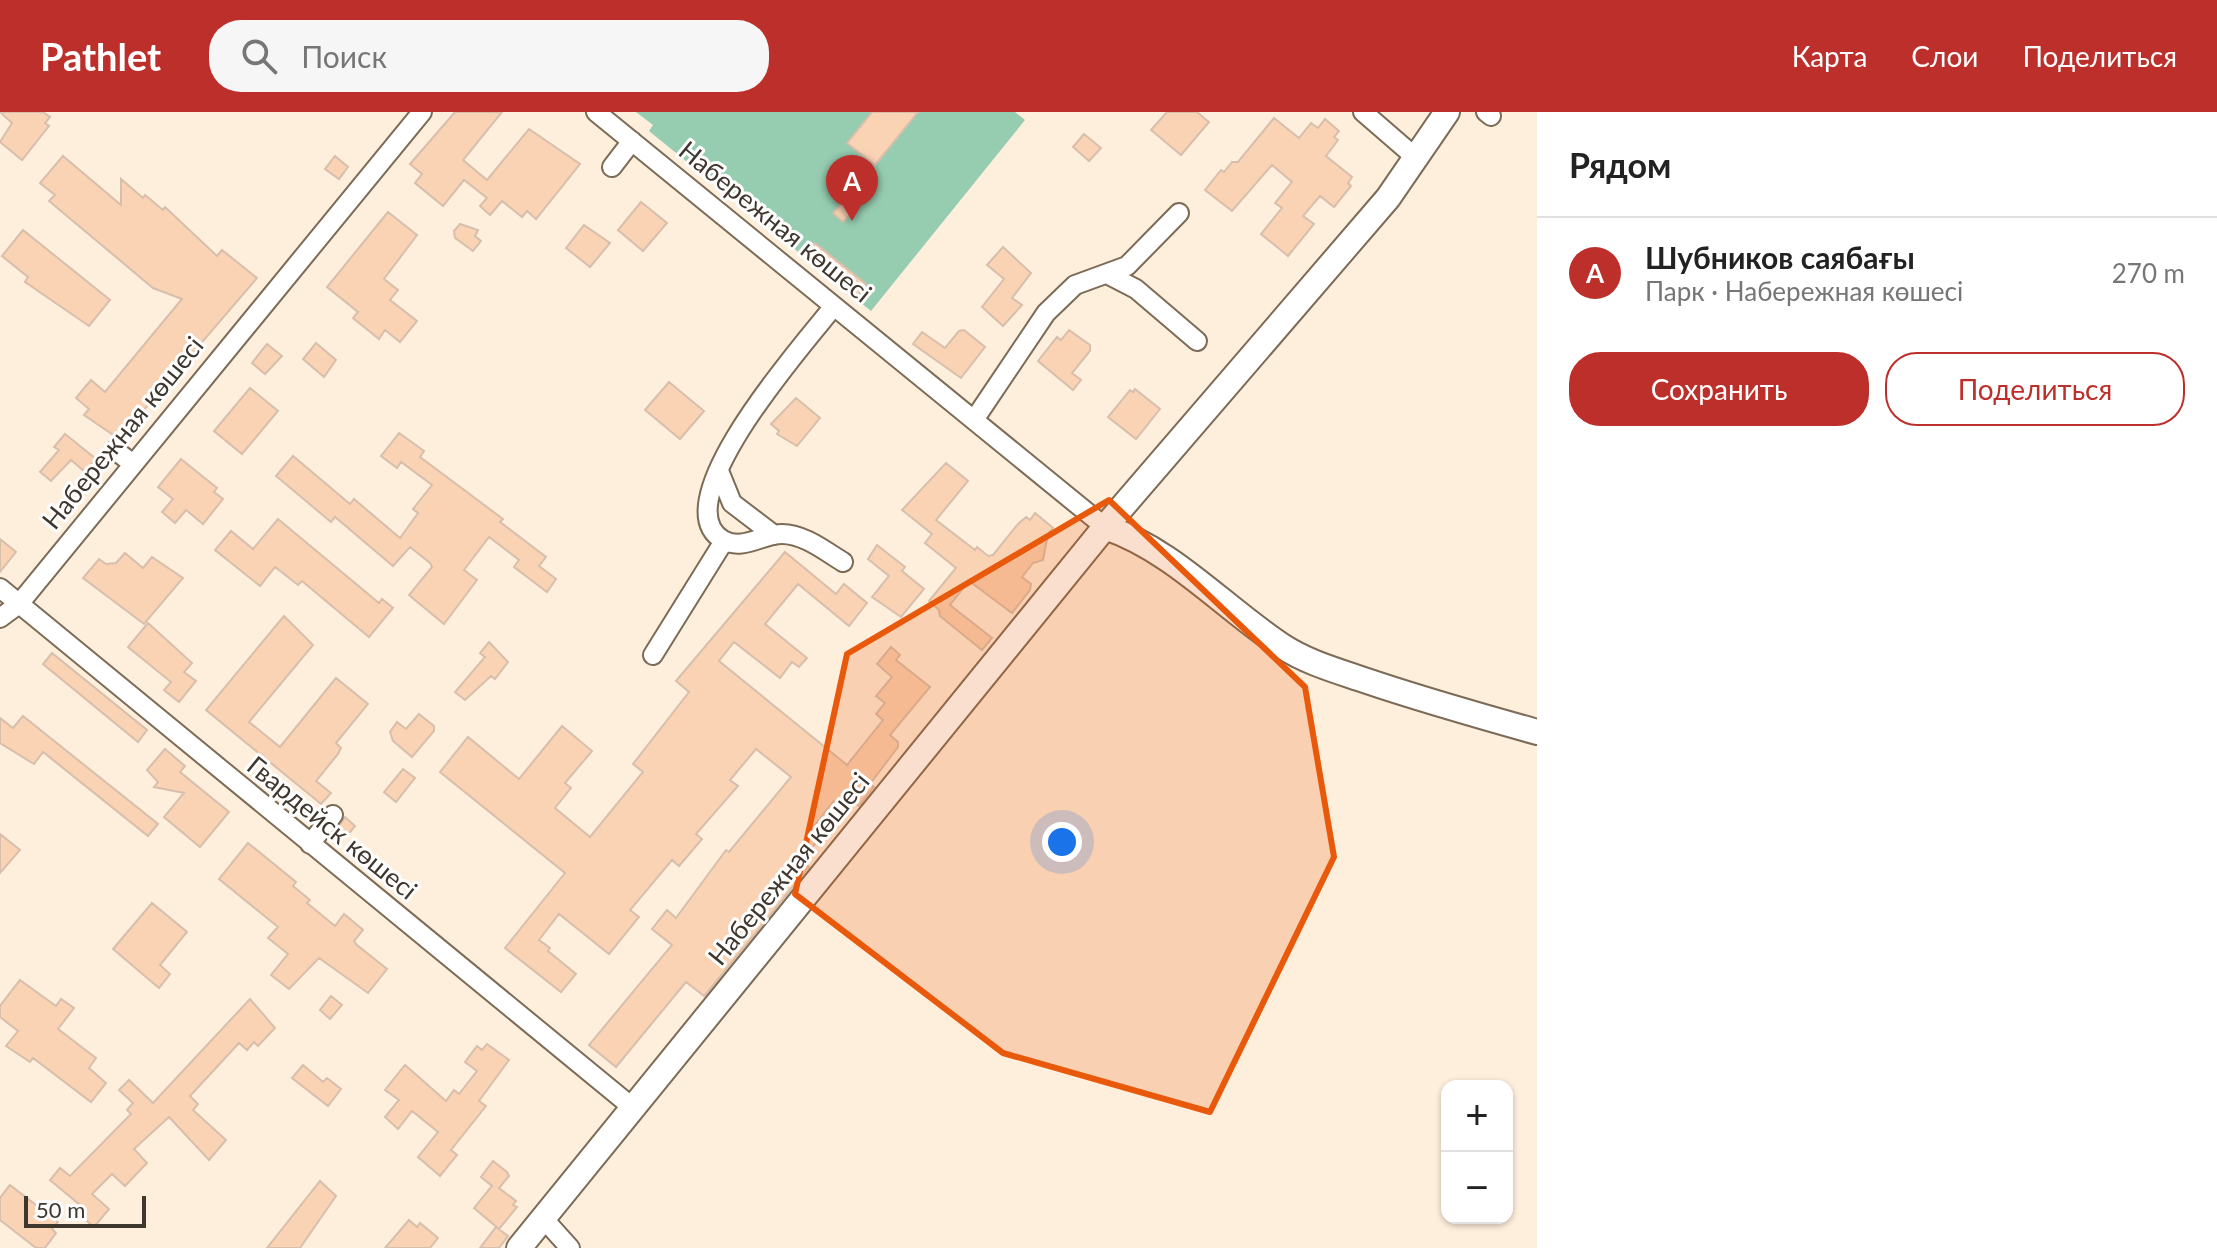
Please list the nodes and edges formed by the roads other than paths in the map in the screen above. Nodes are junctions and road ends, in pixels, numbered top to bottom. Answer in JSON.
{"nodes":[{"id":1,"x":422,"y":112,"type":"edge"},
{"id":2,"x":596,"y":112,"type":"edge"},
{"id":3,"x":1363,"y":112,"type":"edge"},
{"id":4,"x":1447,"y":112,"type":"edge"},
{"id":5,"x":632,"y":141,"type":"junction"},
{"id":6,"x":1415,"y":157,"type":"junction"},
{"id":7,"x":612,"y":167,"type":"dead end"},
{"id":8,"x":1179,"y":213,"type":"dead end"},
{"id":9,"x":1107,"y":274,"type":"junction"},
{"id":10,"x":834,"y":306,"type":"junction"},
{"id":11,"x":1197,"y":341,"type":"dead end"},
{"id":12,"x":974,"y":420,"type":"junction"},
{"id":13,"x":115,"y":450,"type":"dead end"},
{"id":14,"x":133,"y":464,"type":"junction"},
{"id":15,"x":719,"y":471,"type":"junction"},
{"id":16,"x":1105,"y":527,"type":"junction"},
{"id":17,"x":774,"y":535,"type":"junction"},
{"id":18,"x":724,"y":541,"type":"junction"},
{"id":19,"x":843,"y":562,"type":"dead end"},
{"id":20,"x":0,"y":588,"type":"edge"},
{"id":21,"x":19,"y":604,"type":"junction"},
{"id":22,"x":0,"y":618,"type":"edge"},
{"id":23,"x":653,"y":655,"type":"dead end"},
{"id":24,"x":1537,"y":732,"type":"edge"},
{"id":25,"x":333,"y":815,"type":"dead end"},
{"id":26,"x":310,"y":844,"type":"junction"},
{"id":27,"x":632,"y":1107,"type":"junction"},
{"id":28,"x":543,"y":1218,"type":"junction"},
{"id":29,"x":519,"y":1248,"type":"edge"},
{"id":30,"x":570,"y":1248,"type":"edge"}],
"edges":[{"from":1,"to":14,"type":"street","name":"Набережная көшесі"},
{"from":2,"to":5,"type":"street","name":"Набережная көшесі"},
{"from":3,"to":6,"type":"street"},
{"from":4,"to":6,"type":"street","name":"Набережная көшесі"},
{"from":5,"to":7,"type":"street"},
{"from":5,"to":10,"type":"street","name":"Набережная көшесі"},
{"from":6,"to":16,"type":"street","name":"Набережная көшесі"},
{"from":8,"to":9,"type":"street"},
{"from":9,"to":11,"type":"street"},
{"from":9,"to":12,"type":"street"},
{"from":10,"to":12,"type":"street","name":"Набережная көшесі"},
{"from":10,"to":15,"type":"street"},
{"from":12,"to":16,"type":"street","name":"Набережная көшесі"},
{"from":13,"to":14,"type":"street"},
{"from":14,"to":21,"type":"street","name":"Набережная көшесі"},
{"from":15,"to":17,"type":"street"},
{"from":15,"to":18,"type":"street"},
{"from":16,"to":24,"type":"street"},
{"from":16,"to":27,"type":"street","name":"Набережная көшесі"},
{"from":17,"to":18,"type":"street"},
{"from":17,"to":19,"type":"street"},
{"from":18,"to":23,"type":"street"},
{"from":20,"to":21,"type":"street","name":"Гвардейск көшесі"},
{"from":21,"to":22,"type":"street","name":"Набережная көшесі"},
{"from":21,"to":26,"type":"street","name":"Гвардейск көшесі"},
{"from":25,"to":26,"type":"street"},
{"from":26,"to":27,"type":"street","name":"Гвардейск көшесі"},
{"from":27,"to":28,"type":"street","name":"Набережная көшесі"},
{"from":28,"to":29,"type":"street","name":"Набережная көшесі"},
{"from":28,"to":30,"type":"street"}]}
